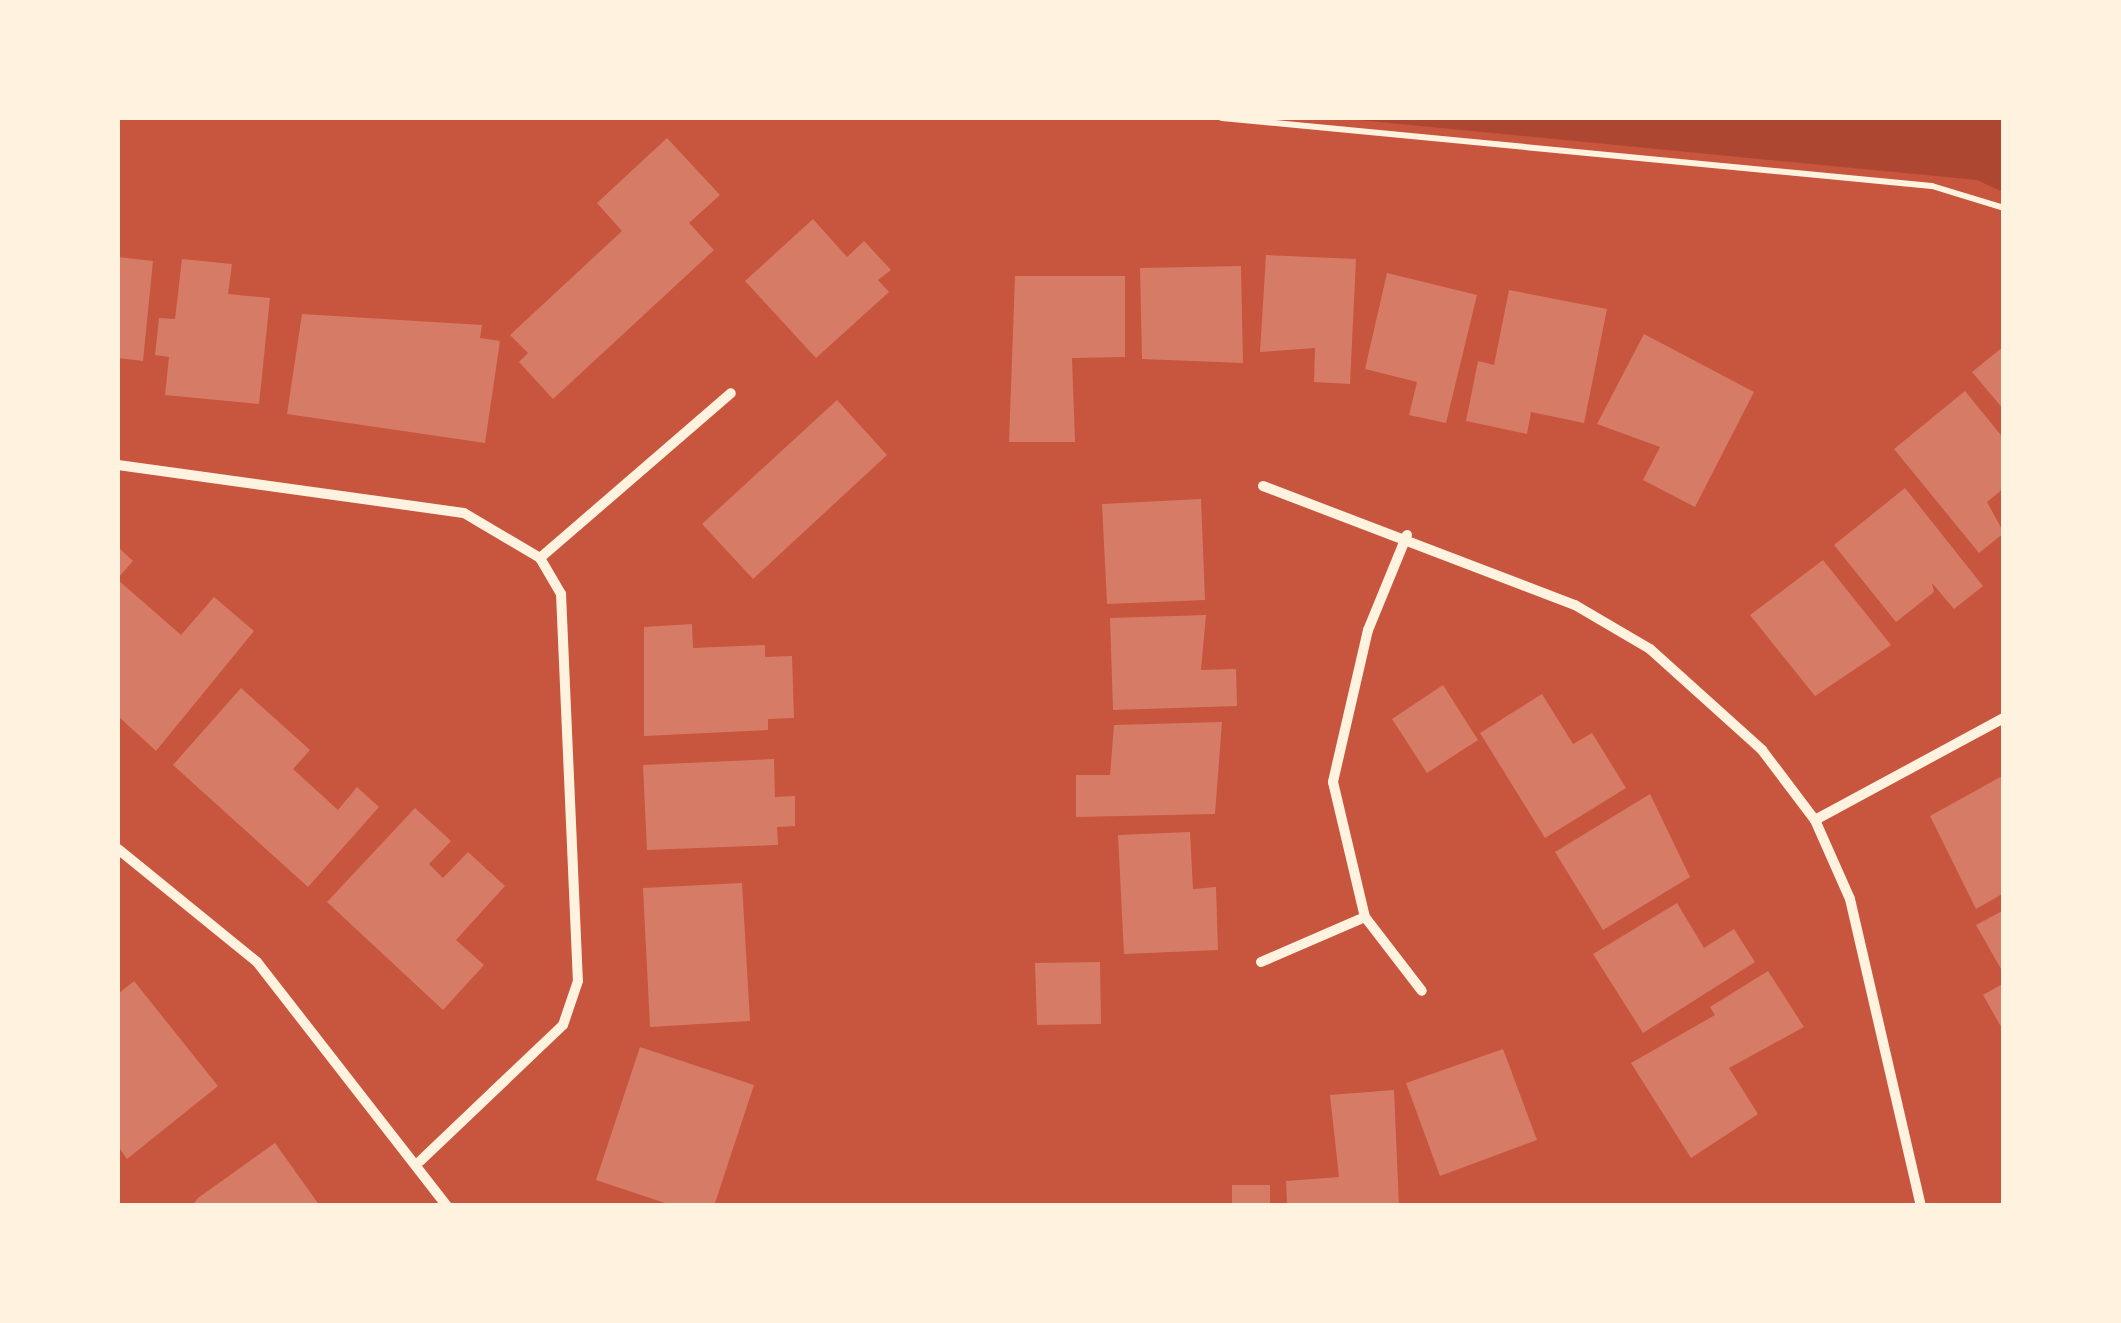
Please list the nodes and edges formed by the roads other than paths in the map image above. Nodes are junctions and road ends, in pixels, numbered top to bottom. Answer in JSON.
{"nodes":[{"id":1,"x":731,"y":393,"type":"dead end"},
{"id":2,"x":118,"y":465,"type":"edge"},
{"id":3,"x":1263,"y":486,"type":"dead end"},
{"id":4,"x":1407,"y":535,"type":"junction"},
{"id":5,"x":540,"y":558,"type":"junction"},
{"id":6,"x":2004,"y":718,"type":"edge"},
{"id":7,"x":1814,"y":820,"type":"junction"},
{"id":8,"x":118,"y":849,"type":"edge"},
{"id":9,"x":1365,"y":917,"type":"junction"},
{"id":10,"x":1260,"y":962,"type":"dead end"},
{"id":11,"x":1422,"y":991,"type":"dead end"},
{"id":12,"x":420,"y":1160,"type":"junction"},
{"id":13,"x":446,"y":1206,"type":"edge"},
{"id":14,"x":1921,"y":1206,"type":"edge"}],
"edges":[{"from":1,"to":5,"type":"street"},
{"from":2,"to":5,"type":"street"},
{"from":3,"to":4,"type":"street"},
{"from":4,"to":7,"type":"street"},
{"from":4,"to":9,"type":"street"},
{"from":5,"to":12,"type":"street"},
{"from":6,"to":7,"type":"street"},
{"from":7,"to":14,"type":"street"},
{"from":8,"to":12,"type":"street"},
{"from":9,"to":10,"type":"street"},
{"from":9,"to":11,"type":"street"},
{"from":12,"to":13,"type":"street"}]}
